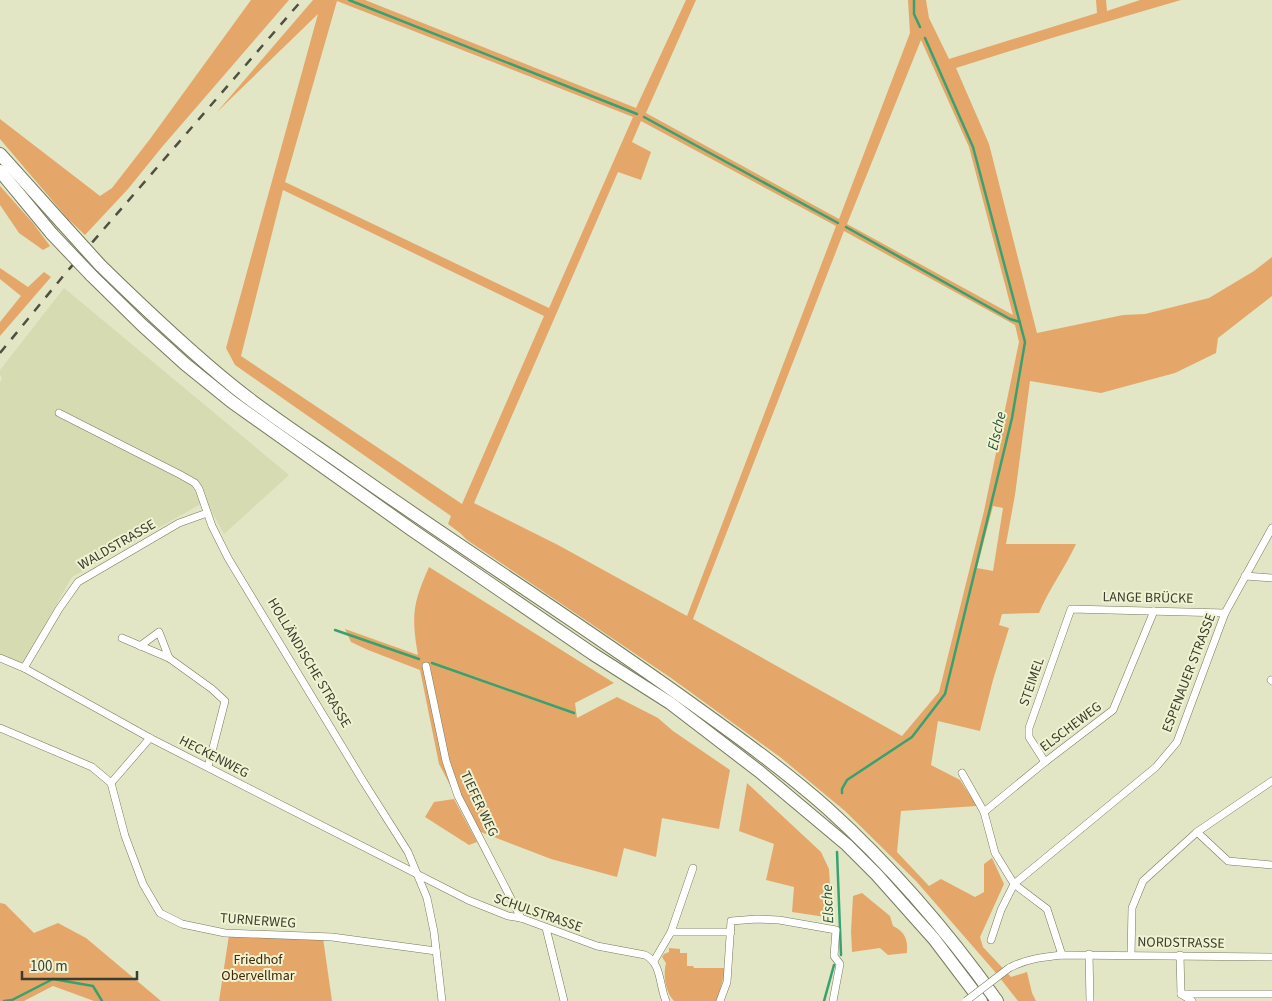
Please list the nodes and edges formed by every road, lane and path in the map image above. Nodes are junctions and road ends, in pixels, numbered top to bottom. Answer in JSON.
{"nodes":[{"id":1,"x":0,"y":154,"type":"edge"},
{"id":2,"x":0,"y":171,"type":"edge"},
{"id":3,"x":59,"y":413,"type":"dead end"},
{"id":4,"x":207,"y":513,"type":"junction"},
{"id":5,"x":1272,"y":528,"type":"edge"},
{"id":6,"x":1245,"y":576,"type":"junction"},
{"id":7,"x":1272,"y":578,"type":"edge"},
{"id":8,"x":1071,"y":609,"type":"joint"},
{"id":9,"x":1154,"y":611,"type":"junction"},
{"id":10,"x":1225,"y":613,"type":"junction"},
{"id":11,"x":122,"y":638,"type":"dead end"},
{"id":12,"x":140,"y":646,"type":"junction"},
{"id":13,"x":0,"y":658,"type":"edge"},
{"id":14,"x":168,"y":658,"type":"junction"},
{"id":15,"x":426,"y":666,"type":"dead end"},
{"id":16,"x":24,"y":668,"type":"junction"},
{"id":17,"x":0,"y":728,"type":"edge"},
{"id":18,"x":150,"y":738,"type":"junction"},
{"id":19,"x":1045,"y":762,"type":"junction"},
{"id":20,"x":208,"y":767,"type":"junction"},
{"id":21,"x":962,"y":773,"type":"dead end"},
{"id":22,"x":1272,"y":780,"type":"edge"},
{"id":23,"x":111,"y":783,"type":"junction"},
{"id":24,"x":984,"y":812,"type":"junction"},
{"id":25,"x":1197,"y":832,"type":"junction"},
{"id":26,"x":1272,"y":865,"type":"edge"},
{"id":27,"x":693,"y":868,"type":"dead end"},
{"id":28,"x":418,"y":876,"type":"junction"},
{"id":29,"x":1014,"y":884,"type":"junction"},
{"id":30,"x":521,"y":918,"type":"junction"},
{"id":31,"x":546,"y":928,"type":"junction"},
{"id":32,"x":671,"y":932,"type":"junction"},
{"id":33,"x":731,"y":932,"type":"junction"},
{"id":34,"x":991,"y":940,"type":"dead end"},
{"id":35,"x":436,"y":951,"type":"junction"},
{"id":36,"x":1062,"y":954,"type":"junction"},
{"id":37,"x":1090,"y":954,"type":"junction"},
{"id":38,"x":1132,"y":955,"type":"junction"},
{"id":39,"x":1180,"y":955,"type":"junction"},
{"id":40,"x":1272,"y":957,"type":"edge"},
{"id":41,"x":654,"y":961,"type":"junction"},
{"id":42,"x":969,"y":984,"type":"junction"},
{"id":43,"x":1181,"y":994,"type":"junction"},
{"id":44,"x":1272,"y":994,"type":"edge"},
{"id":45,"x":442,"y":1001,"type":"edge"},
{"id":46,"x":564,"y":1001,"type":"edge"},
{"id":47,"x":666,"y":1001,"type":"edge"},
{"id":48,"x":720,"y":1001,"type":"edge"},
{"id":49,"x":832,"y":1001,"type":"edge"},
{"id":50,"x":966,"y":1001,"type":"edge"},
{"id":51,"x":972,"y":1001,"type":"edge"},
{"id":52,"x":980,"y":1001,"type":"edge"},
{"id":53,"x":998,"y":1001,"type":"edge"},
{"id":54,"x":1090,"y":1001,"type":"edge"},
{"id":55,"x":1192,"y":1001,"type":"edge"}],
"edges":[{"from":1,"to":53,"type":"highway","bridge":true},
{"from":2,"to":42,"type":"highway","bridge":true},
{"from":3,"to":4,"type":"street","name":"HOLLÄNDISCHE STRASSE"},
{"from":4,"to":16,"type":"street","name":"WALDSTRASSE"},
{"from":4,"to":28,"type":"street","name":"HOLLÄNDISCHE STRASSE"},
{"from":5,"to":6,"type":"street","name":"ESPENAUER STRASSE"},
{"from":6,"to":7,"type":"street"},
{"from":6,"to":10,"type":"street","name":"ESPENAUER STRASSE"},
{"from":8,"to":9,"type":"street","name":"LANGE BRÜCKE"},
{"from":8,"to":19,"type":"street","name":"STEIMEL"},
{"from":9,"to":10,"type":"street","name":"LANGE BRÜCKE"},
{"from":9,"to":19,"type":"street","name":"ELSCHEWEG"},
{"from":10,"to":29,"type":"street","name":"ESPENAUER STRASSE"},
{"from":11,"to":12,"type":"street"},
{"from":12,"to":14,"type":"street"},
{"from":12,"to":14,"type":"street"},
{"from":13,"to":16,"type":"street","name":"HECKENWEG"},
{"from":14,"to":20,"type":"street"},
{"from":15,"to":30,"type":"street","name":"TIEFER WEG"},
{"from":16,"to":18,"type":"street","name":"HECKENWEG"},
{"from":17,"to":23,"type":"street"},
{"from":18,"to":20,"type":"street","name":"HECKENWEG"},
{"from":18,"to":23,"type":"street"},
{"from":19,"to":24,"type":"street","name":"ELSCHEWEG"},
{"from":20,"to":28,"type":"street","name":"HECKENWEG"},
{"from":21,"to":24,"type":"street"},
{"from":22,"to":25,"type":"street"},
{"from":23,"to":35,"type":"street","name":"TURNERWEG"},
{"from":24,"to":29,"type":"street"},
{"from":25,"to":26,"type":"street"},
{"from":25,"to":38,"type":"street"},
{"from":27,"to":32,"type":"street"},
{"from":28,"to":30,"type":"street","name":"SCHULSTRASSE"},
{"from":28,"to":35,"type":"street","name":"HOLLÄNDISCHE STRASSE"},
{"from":29,"to":34,"type":"street","name":"ESPENAUER STRASSE"},
{"from":29,"to":36,"type":"street"},
{"from":30,"to":31,"type":"street","name":"SCHULSTRASSE"},
{"from":31,"to":41,"type":"street","name":"SCHULSTRASSE"},
{"from":31,"to":46,"type":"street"},
{"from":32,"to":33,"type":"street"},
{"from":32,"to":41,"type":"street"},
{"from":33,"to":48,"type":"street"},
{"from":33,"to":49,"type":"street"},
{"from":35,"to":45,"type":"street","name":"HOLLÄNDISCHE STRASSE"},
{"from":36,"to":37,"type":"street","name":"NORDSTRASSE"},
{"from":36,"to":50,"type":"street","name":"NORDSTRASSE","bridge":true},
{"from":37,"to":38,"type":"street","name":"NORDSTRASSE"},
{"from":37,"to":54,"type":"street"},
{"from":38,"to":39,"type":"street","name":"NORDSTRASSE"},
{"from":39,"to":40,"type":"street","name":"NORDSTRASSE"},
{"from":39,"to":43,"type":"street"},
{"from":41,"to":47,"type":"street"},
{"from":42,"to":51,"type":"highway"},
{"from":42,"to":52,"type":"highway"},
{"from":43,"to":44,"type":"street"},
{"from":43,"to":55,"type":"street"}]}
